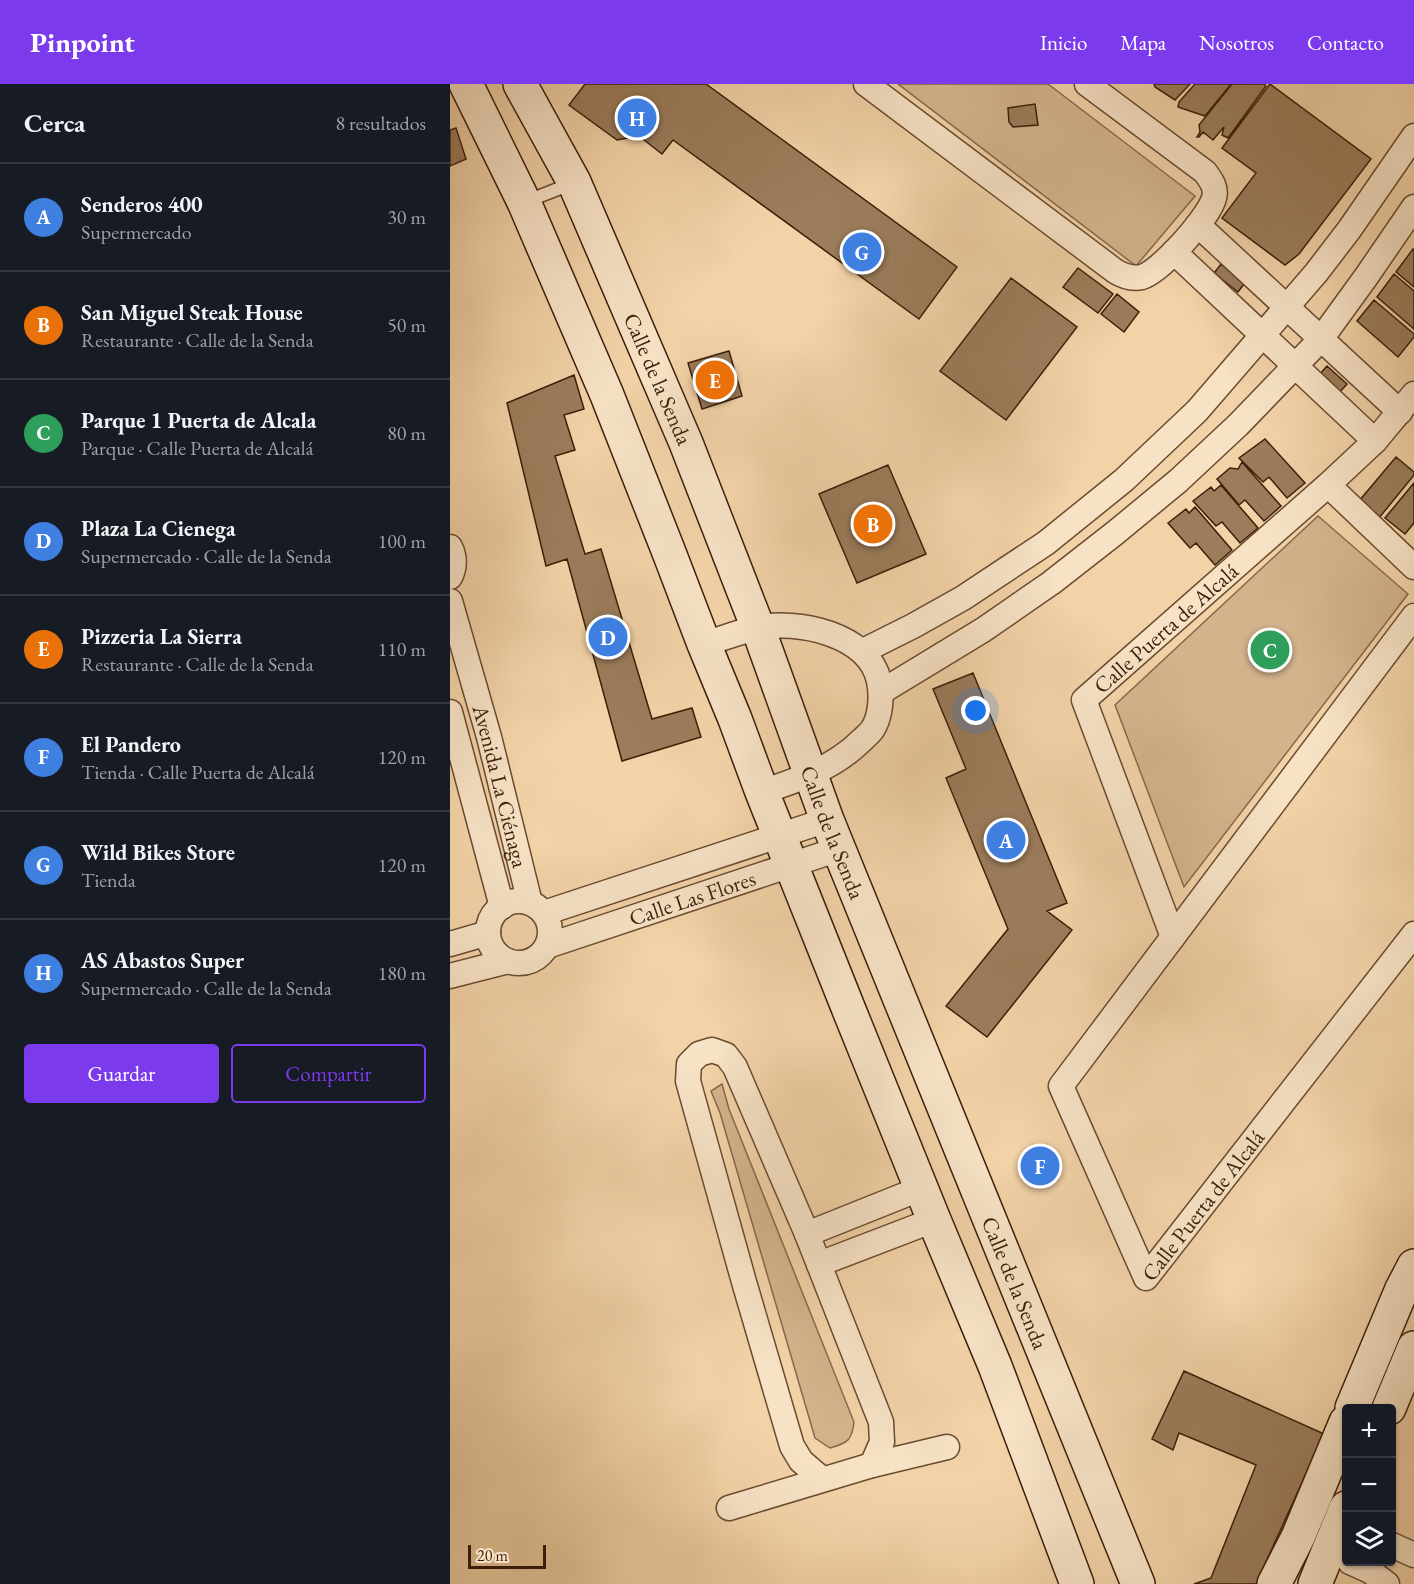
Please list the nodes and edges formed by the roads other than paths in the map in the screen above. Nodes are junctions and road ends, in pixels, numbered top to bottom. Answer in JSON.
{"nodes":[{"id":1,"x":466,"y":84,"type":"edge"},
{"id":2,"x":520,"y":84,"type":"edge"},
{"id":3,"x":866,"y":84,"type":"edge"},
{"id":4,"x":1087,"y":84,"type":"edge"},
{"id":5,"x":1414,"y":136,"type":"edge"},
{"id":6,"x":574,"y":182,"type":"junction"},
{"id":7,"x":524,"y":202,"type":"junction"},
{"id":8,"x":1414,"y":207,"type":"edge"},
{"id":9,"x":1198,"y":225,"type":"junction"},
{"id":10,"x":1174,"y":252,"type":"junction"},
{"id":11,"x":1287,"y":308,"type":"junction"},
{"id":12,"x":1263,"y":336,"type":"junction"},
{"id":13,"x":1320,"y":339,"type":"junction"},
{"id":14,"x":1295,"y":366,"type":"junction"},
{"id":15,"x":1407,"y":403,"type":"edge"},
{"id":16,"x":1375,"y":441,"type":"junction"},
{"id":17,"x":1328,"y":485,"type":"junction"},
{"id":18,"x":450,"y":547,"type":"edge"},
{"id":19,"x":1414,"y":567,"type":"edge"},
{"id":20,"x":450,"y":577,"type":"edge"},
{"id":21,"x":963,"y":598,"type":"junction"},
{"id":22,"x":450,"y":601,"type":"edge"},
{"id":23,"x":1414,"y":616,"type":"edge"},
{"id":24,"x":758,"y":628,"type":"junction"},
{"id":25,"x":983,"y":630,"type":"junction"},
{"id":26,"x":704,"y":645,"type":"junction"},
{"id":27,"x":863,"y":651,"type":"junction"},
{"id":28,"x":881,"y":692,"type":"junction"},
{"id":29,"x":450,"y":712,"type":"edge"},
{"id":30,"x":489,"y":738,"type":"junction"},
{"id":31,"x":454,"y":746,"type":"edge"},
{"id":32,"x":810,"y":776,"type":"junction"},
{"id":33,"x":762,"y":792,"type":"junction"},
{"id":34,"x":833,"y":835,"type":"junction"},
{"id":35,"x":785,"y":850,"type":"junction"},
{"id":36,"x":502,"y":907,"type":"junction"},
{"id":37,"x":537,"y":908,"type":"junction"},
{"id":38,"x":488,"y":933,"type":"junction"},
{"id":39,"x":1414,"y":934,"type":"edge"},
{"id":40,"x":1173,"y":937,"type":"junction"},
{"id":41,"x":450,"y":944,"type":"edge"},
{"id":42,"x":547,"y":946,"type":"junction"},
{"id":43,"x":508,"y":961,"type":"junction"},
{"id":44,"x":450,"y":976,"type":"edge"},
{"id":45,"x":922,"y":1188,"type":"junction"},
{"id":46,"x":934,"y":1220,"type":"junction"},
{"id":47,"x":807,"y":1234,"type":"junction"},
{"id":48,"x":819,"y":1264,"type":"junction"},
{"id":49,"x":1414,"y":1266,"type":"edge"},
{"id":50,"x":1414,"y":1348,"type":"edge"},
{"id":51,"x":1354,"y":1404,"type":"edge"},
{"id":52,"x":1391,"y":1404,"type":"edge"},
{"id":53,"x":1342,"y":1434,"type":"edge"},
{"id":54,"x":947,"y":1447,"type":"dead end"},
{"id":55,"x":872,"y":1465,"type":"junction"},
{"id":56,"x":822,"y":1479,"type":"junction"},
{"id":57,"x":1311,"y":1507,"type":"junction"},
{"id":58,"x":729,"y":1508,"type":"dead end"},
{"id":59,"x":1342,"y":1517,"type":"edge"},
{"id":60,"x":1298,"y":1537,"type":"junction"},
{"id":61,"x":1396,"y":1547,"type":"edge"},
{"id":62,"x":1414,"y":1555,"type":"edge"},
{"id":63,"x":1342,"y":1558,"type":"edge"},
{"id":64,"x":1359,"y":1566,"type":"edge"},
{"id":65,"x":1077,"y":1584,"type":"edge"},
{"id":66,"x":1138,"y":1584,"type":"edge"},
{"id":67,"x":1274,"y":1584,"type":"edge"},
{"id":68,"x":1315,"y":1584,"type":"edge"},
{"id":69,"x":1387,"y":1584,"type":"edge"}],
"edges":[{"from":1,"to":7,"type":"main road"},
{"from":2,"to":6,"type":"main road","name":"Calle de la Senda"},
{"from":3,"to":10,"type":"street"},
{"from":4,"to":9,"type":"street"},
{"from":5,"to":11,"type":"street"},
{"from":6,"to":7,"type":"lane"},
{"from":6,"to":24,"type":"main road","name":"Calle de la Senda"},
{"from":7,"to":26,"type":"main road"},
{"from":8,"to":13,"type":"street"},
{"from":9,"to":10,"type":"street"},
{"from":9,"to":11,"type":"street","name":"Calle Puerta de Alcalá"},
{"from":10,"to":12,"type":"street"},
{"from":11,"to":12,"type":"street"},
{"from":11,"to":13,"type":"street","name":"Calle Puerta de Alcalá"},
{"from":12,"to":14,"type":"street"},
{"from":12,"to":21,"type":"street"},
{"from":13,"to":14,"type":"street"},
{"from":13,"to":15,"type":"street","name":"Calle Puerta de Alcalá"},
{"from":14,"to":16,"type":"street"},
{"from":14,"to":25,"type":"street"},
{"from":15,"to":16,"type":"street","name":"Calle Puerta de Alcalá"},
{"from":16,"to":17,"type":"street","name":"Calle Puerta de Alcalá"},
{"from":17,"to":19,"type":"street"},
{"from":17,"to":40,"type":"street","name":"Calle Puerta de Alcalá"},
{"from":18,"to":20,"type":"street"},
{"from":21,"to":25,"type":"street"},
{"from":21,"to":27,"type":"street"},
{"from":22,"to":30,"type":"street","name":"Avenida La Ciénaga"},
{"from":23,"to":40,"type":"street","name":"Calle Puerta de Alcalá"},
{"from":24,"to":26,"type":"street"},
{"from":24,"to":27,"type":"street"},
{"from":24,"to":32,"type":"main road","name":"Calle de la Senda"},
{"from":25,"to":28,"type":"street"},
{"from":26,"to":33,"type":"main road"},
{"from":27,"to":28,"type":"street"},
{"from":28,"to":32,"type":"street"},
{"from":29,"to":31,"type":"street","name":"Avenida La Ciénaga"},
{"from":30,"to":31,"type":"street"},
{"from":30,"to":37,"type":"street","name":"Avenida La Ciénaga"},
{"from":31,"to":36,"type":"street","name":"Avenida La Ciénaga"},
{"from":32,"to":33,"type":"street"},
{"from":32,"to":34,"type":"main road","name":"Calle de la Senda"},
{"from":33,"to":35,"type":"main road"},
{"from":34,"to":35,"type":"street","name":"Calle Las Flores"},
{"from":34,"to":35,"type":"street","name":"Calle Las Flores"},
{"from":34,"to":66,"type":"main road","name":"Calle de la Senda"},
{"from":35,"to":37,"type":"street","name":"Calle Las Flores"},
{"from":35,"to":42,"type":"street","name":"Calle Las Flores"},
{"from":35,"to":45,"type":"main road"},
{"from":36,"to":37,"type":"street"},
{"from":36,"to":38,"type":"street"},
{"from":37,"to":42,"type":"street"},
{"from":38,"to":41,"type":"street"},
{"from":38,"to":43,"type":"street"},
{"from":39,"to":40,"type":"street","name":"Calle Puerta de Alcalá"},
{"from":42,"to":43,"type":"street"},
{"from":43,"to":44,"type":"street"},
{"from":45,"to":46,"type":"main road"},
{"from":45,"to":47,"type":"street"},
{"from":46,"to":48,"type":"street"},
{"from":46,"to":65,"type":"main road"},
{"from":47,"to":48,"type":"street"},
{"from":47,"to":56,"type":"street"},
{"from":48,"to":55,"type":"street"},
{"from":49,"to":51,"type":"main road"},
{"from":50,"to":52,"type":"main road"},
{"from":53,"to":57,"type":"main road"},
{"from":54,"to":55,"type":"street"},
{"from":55,"to":56,"type":"street"},
{"from":56,"to":58,"type":"street"},
{"from":57,"to":59,"type":"street"},
{"from":57,"to":60,"type":"main road"},
{"from":60,"to":63,"type":"street"},
{"from":60,"to":67,"type":"main road"},
{"from":61,"to":62,"type":"street"},
{"from":63,"to":68,"type":"main road"},
{"from":64,"to":69,"type":"street"}]}
